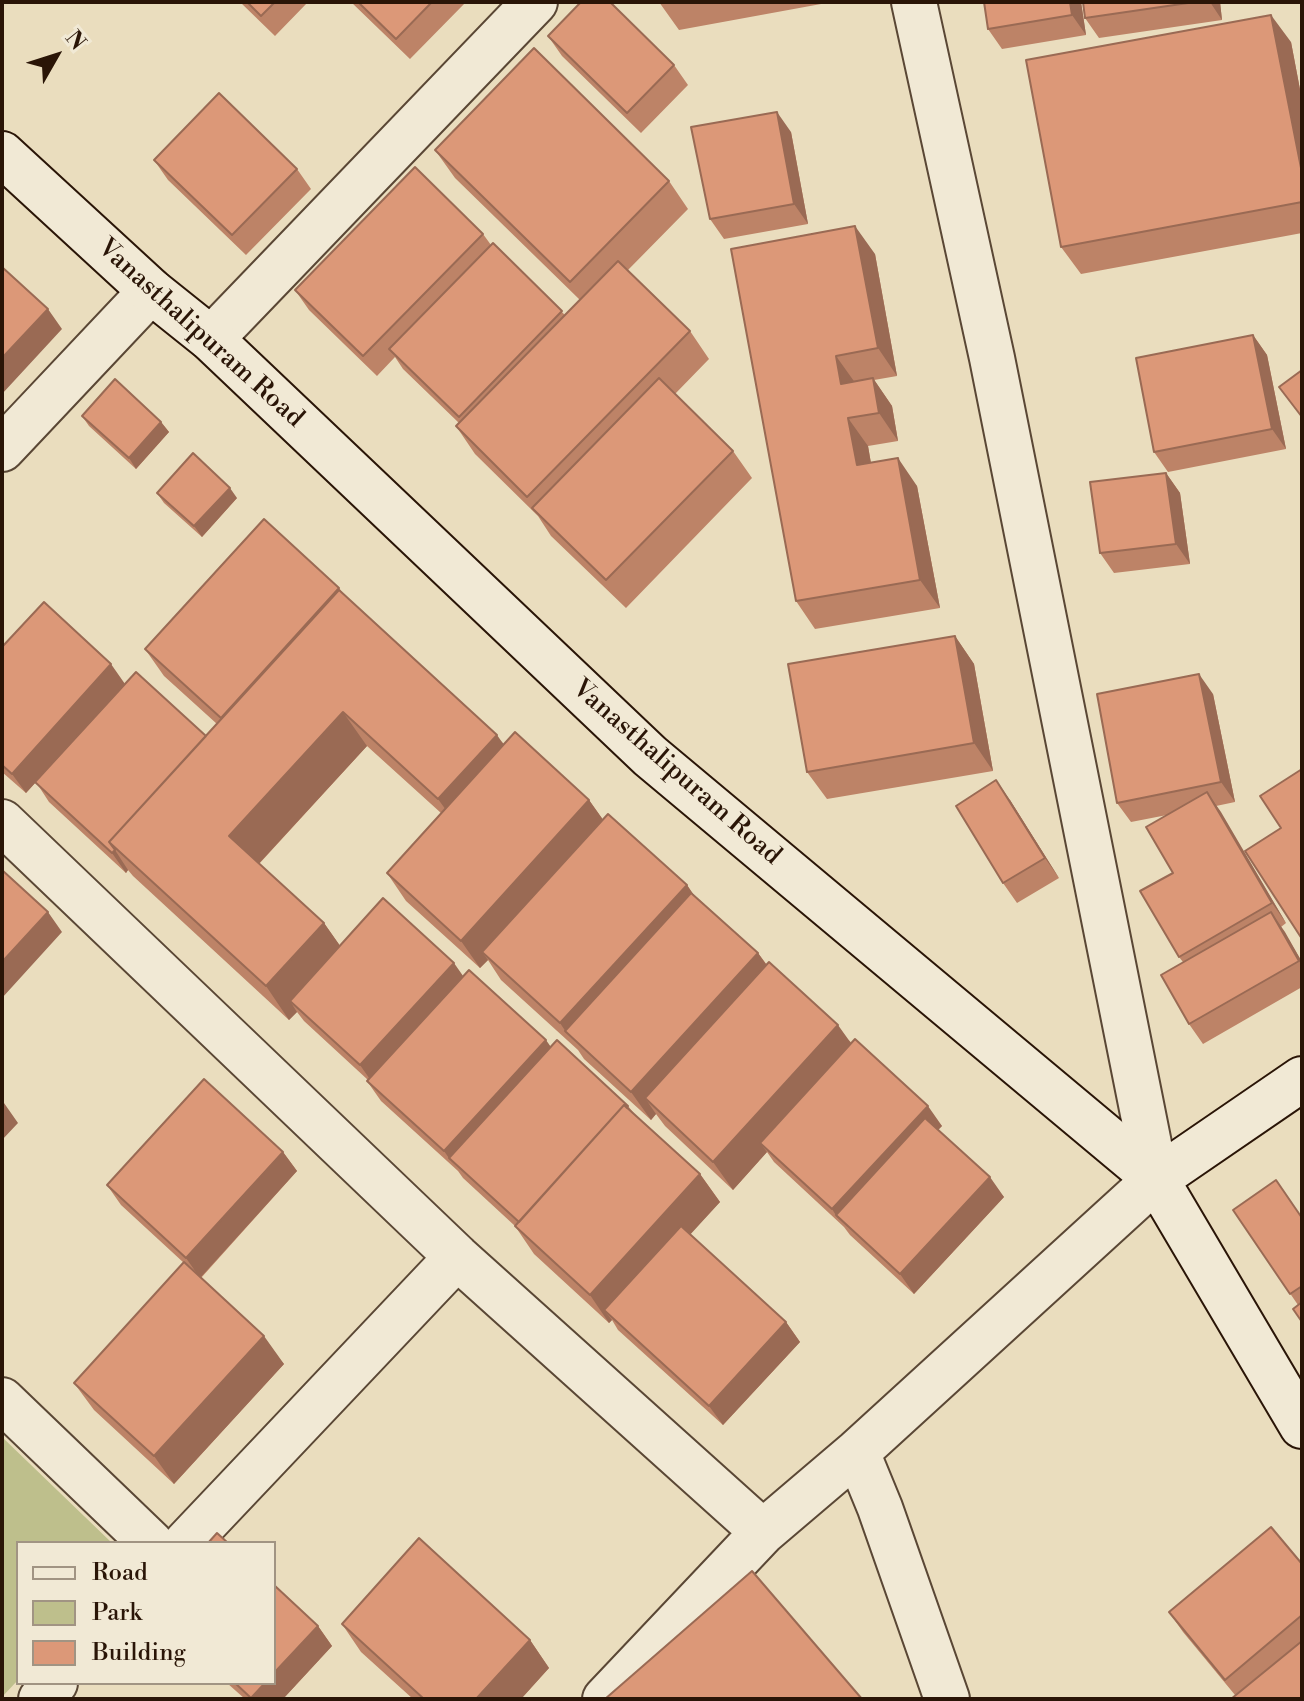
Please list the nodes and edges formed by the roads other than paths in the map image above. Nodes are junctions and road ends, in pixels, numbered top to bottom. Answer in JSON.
{"nodes":[{"id":1,"x":535,"y":2,"type":"edge"},
{"id":2,"x":914,"y":2,"type":"edge"},
{"id":3,"x":2,"y":154,"type":"edge"},
{"id":4,"x":151,"y":291,"type":"junction"},
{"id":5,"x":211,"y":339,"type":"junction"},
{"id":6,"x":2,"y":449,"type":"edge"},
{"id":7,"x":2,"y":822,"type":"edge"},
{"id":8,"x":1302,"y":1079,"type":"edge"},
{"id":9,"x":1156,"y":1179,"type":"junction"},
{"id":10,"x":457,"y":1257,"type":"junction"},
{"id":11,"x":2,"y":1400,"type":"edge"},
{"id":12,"x":1302,"y":1426,"type":"edge"},
{"id":13,"x":857,"y":1452,"type":"junction"},
{"id":14,"x":763,"y":1532,"type":"junction"},
{"id":15,"x":149,"y":1541,"type":"edge"},
{"id":16,"x":188,"y":1541,"type":"edge"},
{"id":17,"x":605,"y":1699,"type":"edge"},
{"id":18,"x":947,"y":1699,"type":"edge"}],
"edges":[{"from":1,"to":5,"type":"street"},
{"from":2,"to":9,"type":"street"},
{"from":3,"to":4,"type":"street","name":"Vanasthalipuram Road"},
{"from":4,"to":5,"type":"street","name":"Vanasthalipuram Road"},
{"from":4,"to":6,"type":"street"},
{"from":5,"to":9,"type":"street","name":"Vanasthalipuram Road"},
{"from":7,"to":10,"type":"street"},
{"from":8,"to":9,"type":"street"},
{"from":9,"to":12,"type":"street","name":"Vanasthalipuram Road"},
{"from":9,"to":13,"type":"street"},
{"from":10,"to":14,"type":"street"},
{"from":10,"to":16,"type":"street"},
{"from":11,"to":15,"type":"street"},
{"from":13,"to":14,"type":"street"},
{"from":13,"to":18,"type":"street"},
{"from":14,"to":17,"type":"street"}]}
